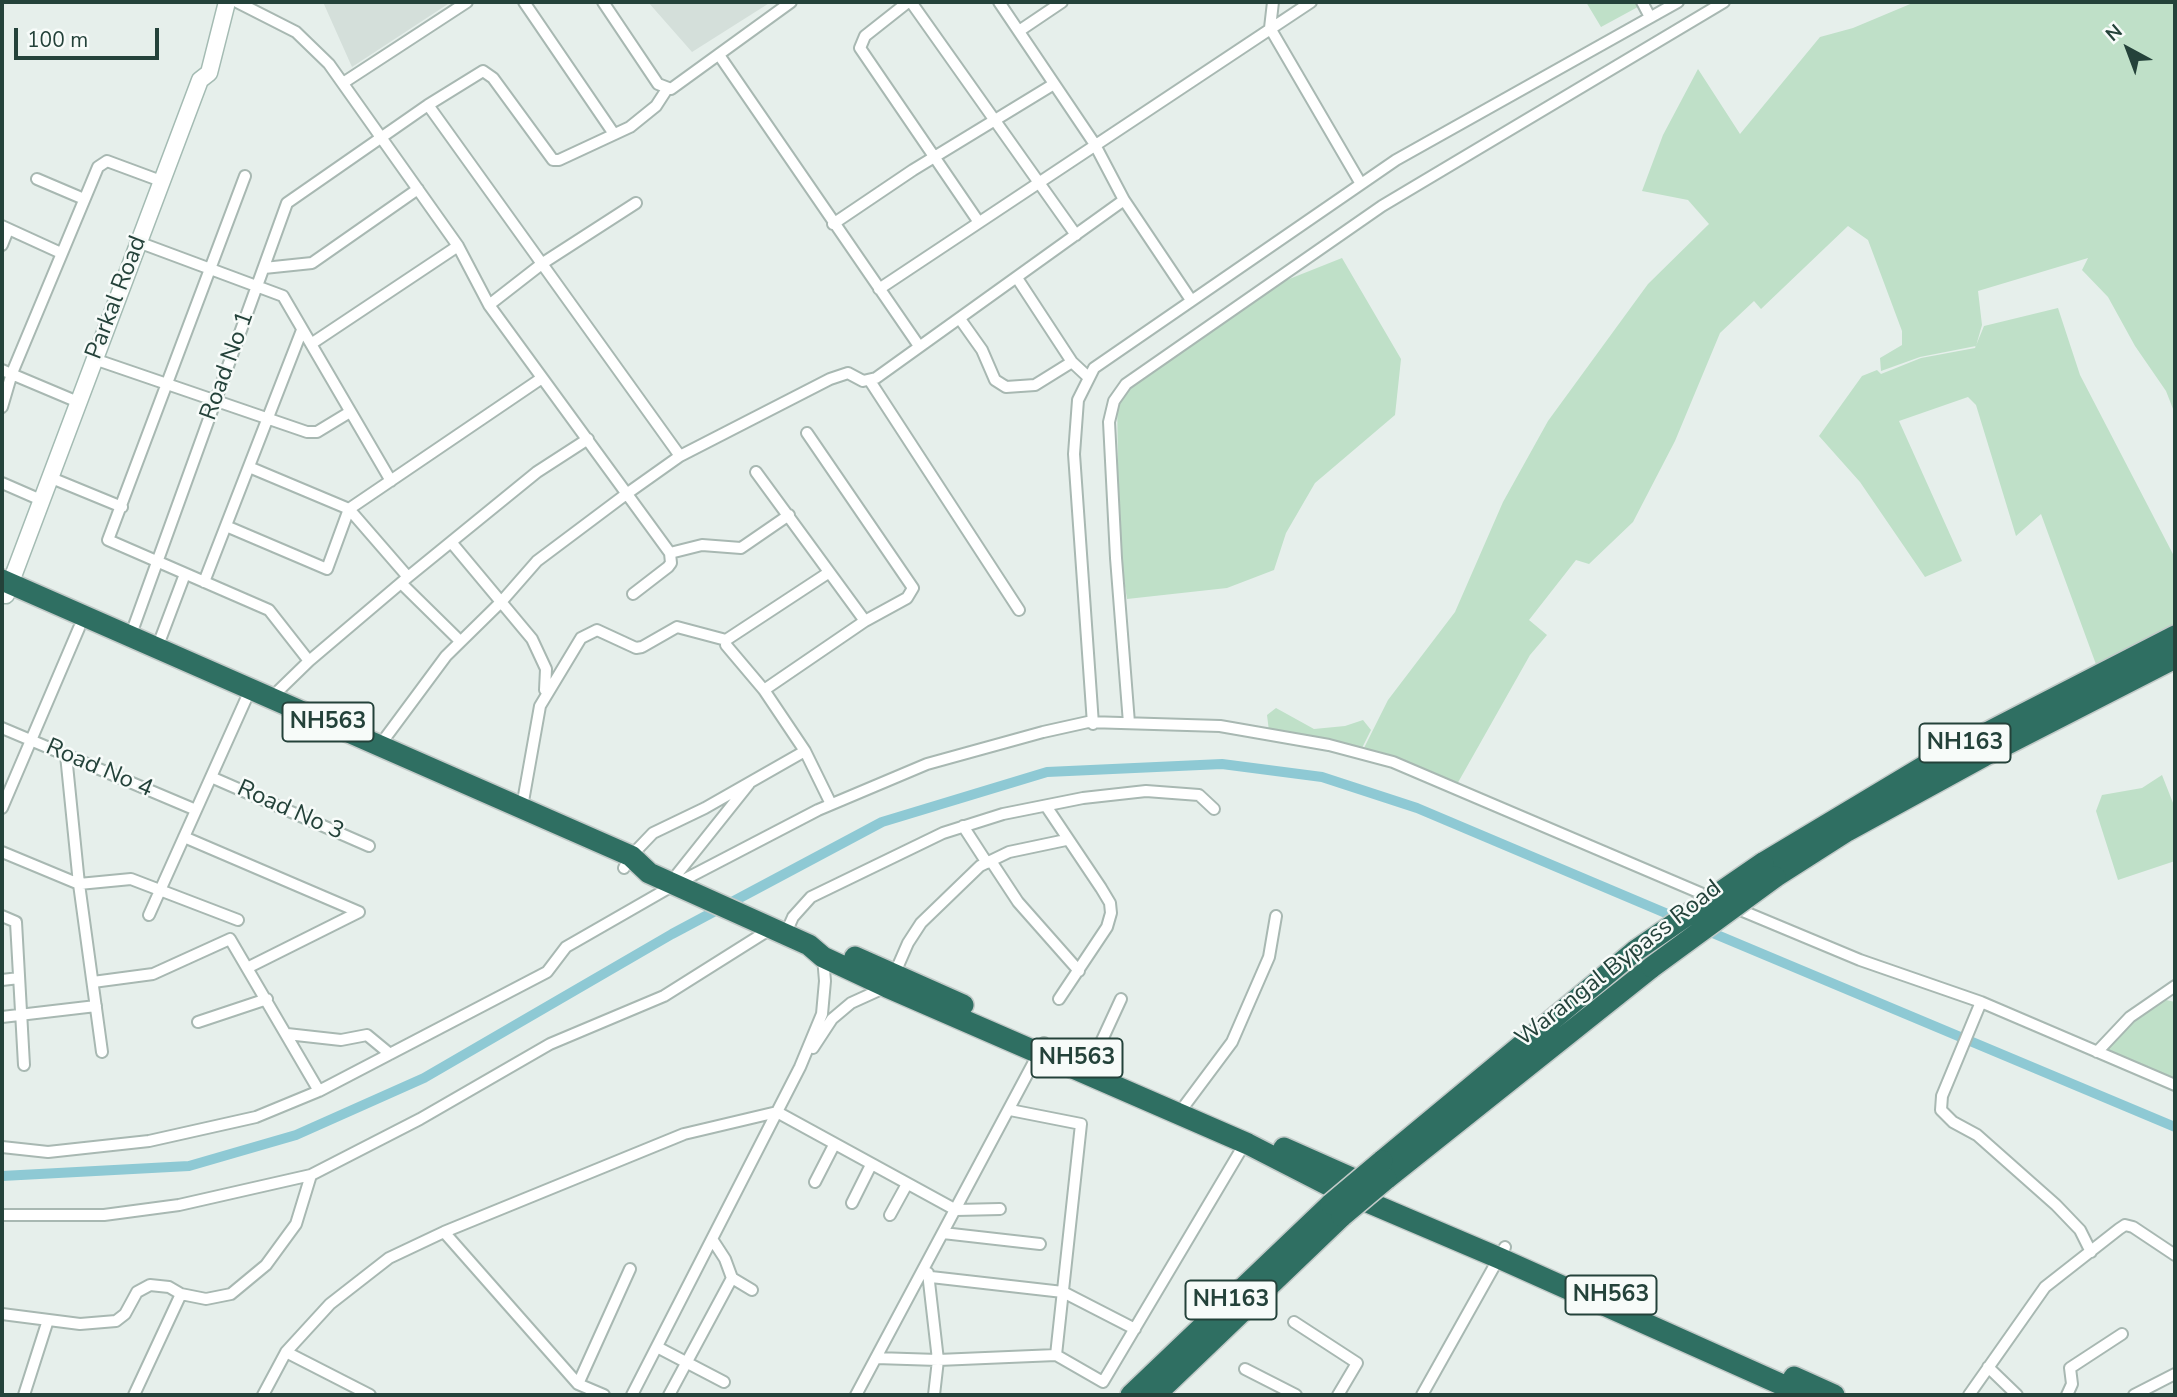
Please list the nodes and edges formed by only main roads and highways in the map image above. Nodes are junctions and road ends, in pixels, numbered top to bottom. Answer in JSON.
{"nodes":[{"id":1,"x":5,"y":588,"type":"edge"},
{"id":2,"x":2175,"y":636,"type":"edge"},
{"id":3,"x":2175,"y":659,"type":"edge"},
{"id":4,"x":627,"y":862,"type":"junction"},
{"id":5,"x":1769,"y":870,"type":"junction"},
{"id":6,"x":1041,"y":1048,"type":"junction"},
{"id":7,"x":1384,"y":1170,"type":"junction"},
{"id":8,"x":1336,"y":1210,"type":"junction"},
{"id":9,"x":1502,"y":1252,"type":"junction"},
{"id":10,"x":1131,"y":1395,"type":"edge"},
{"id":11,"x":1155,"y":1395,"type":"edge"},
{"id":12,"x":1805,"y":1395,"type":"edge"},
{"id":13,"x":1834,"y":1395,"type":"edge"}],
"edges":[{"from":1,"to":4,"type":"highway","number":"NH563"},
{"from":1,"to":4,"type":"highway","number":"NH563"},
{"from":2,"to":5,"type":"highway","number":"NH163"},
{"from":3,"to":5,"type":"highway","name":"Warangal Bypass Road","number":"NH163"},
{"from":4,"to":6,"type":"highway","number":"NH563"},
{"from":5,"to":7,"type":"highway","name":"Warangal Bypass Road","number":"NH163","bridge":true},
{"from":5,"to":7,"type":"highway","name":"Warangal Bypass Road","number":"NH163","bridge":true},
{"from":6,"to":9,"type":"highway","number":"NH563"},
{"from":6,"to":9,"type":"highway","number":"NH563"},
{"from":7,"to":8,"type":"highway","name":"Warangal Bypass Road","number":"NH163","bridge":true},
{"from":8,"to":10,"type":"highway","name":"Warangal Bypass Road","number":"NH163"},
{"from":8,"to":11,"type":"highway","name":"Warangal Bypass Road","number":"NH163"},
{"from":9,"to":12,"type":"highway","number":"NH563"},
{"from":9,"to":13,"type":"highway","number":"NH563"}]}
